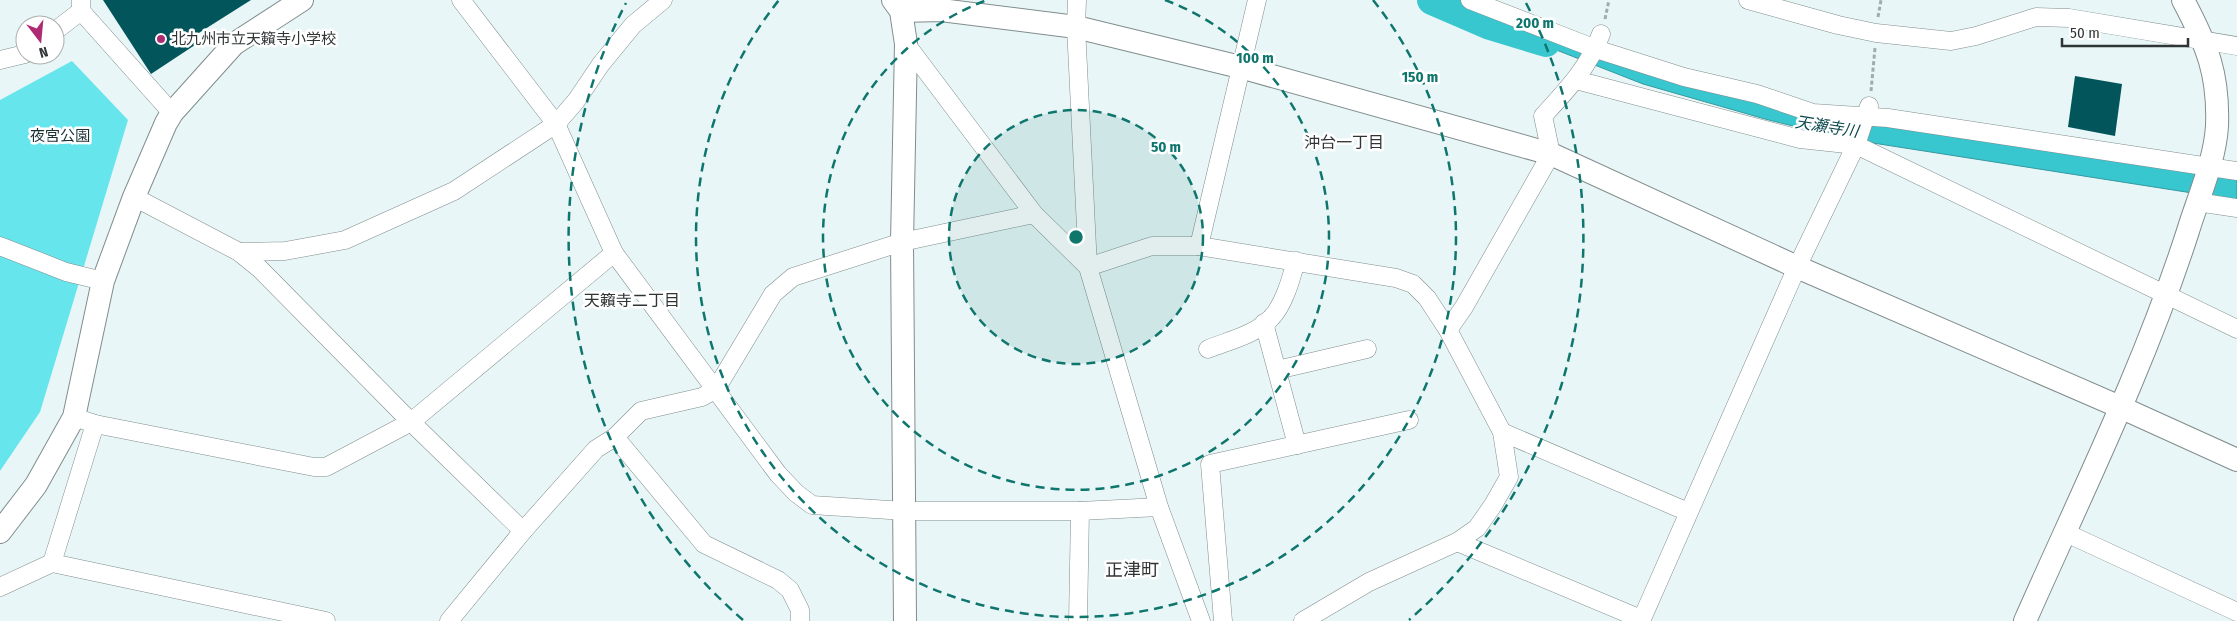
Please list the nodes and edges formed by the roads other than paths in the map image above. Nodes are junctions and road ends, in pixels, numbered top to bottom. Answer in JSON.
{"nodes":[{"id":1,"x":302,"y":0,"type":"edge"},
{"id":2,"x":461,"y":0,"type":"edge"},
{"id":3,"x":662,"y":0,"type":"edge"},
{"id":4,"x":1077,"y":0,"type":"edge"},
{"id":5,"x":1470,"y":0,"type":"edge"},
{"id":6,"x":1748,"y":0,"type":"edge"},
{"id":7,"x":2183,"y":0,"type":"edge"},
{"id":8,"x":1256,"y":2,"type":"edge"},
{"id":9,"x":81,"y":5,"type":"edge"},
{"id":10,"x":897,"y":5,"type":"edge"},
{"id":11,"x":65,"y":21,"type":"edge"},
{"id":12,"x":1076,"y":27,"type":"junction"},
{"id":13,"x":2204,"y":41,"type":"junction"},
{"id":14,"x":1598,"y":42,"type":"junction"},
{"id":15,"x":906,"y":44,"type":"junction"},
{"id":16,"x":2237,"y":46,"type":"edge"},
{"id":17,"x":15,"y":56,"type":"edge"},
{"id":18,"x":0,"y":60,"type":"edge"},
{"id":19,"x":1240,"y":67,"type":"junction"},
{"id":20,"x":1576,"y":80,"type":"junction"},
{"id":21,"x":1867,"y":112,"type":"junction"},
{"id":22,"x":172,"y":113,"type":"junction"},
{"id":23,"x":556,"y":124,"type":"junction"},
{"id":24,"x":1856,"y":145,"type":"junction"},
{"id":25,"x":1551,"y":154,"type":"junction"},
{"id":26,"x":2209,"y":166,"type":"junction"},
{"id":27,"x":2237,"y":171,"type":"edge"},
{"id":28,"x":134,"y":197,"type":"junction"},
{"id":29,"x":2197,"y":202,"type":"junction"},
{"id":30,"x":2237,"y":208,"type":"edge"},
{"id":31,"x":1034,"y":214,"type":"junction"},
{"id":32,"x":902,"y":242,"type":"junction"},
{"id":33,"x":0,"y":246,"type":"edge"},
{"id":34,"x":1199,"y":246,"type":"junction"},
{"id":35,"x":238,"y":252,"type":"junction"},
{"id":36,"x":614,"y":253,"type":"junction"},
{"id":37,"x":1296,"y":261,"type":"junction"},
{"id":38,"x":1797,"y":267,"type":"junction"},
{"id":39,"x":1088,"y":268,"type":"junction"},
{"id":40,"x":104,"y":281,"type":"junction"},
{"id":41,"x":2167,"y":295,"type":"junction"},
{"id":42,"x":1264,"y":323,"type":"junction"},
{"id":43,"x":2237,"y":329,"type":"edge"},
{"id":44,"x":1448,"y":330,"type":"junction"},
{"id":45,"x":1208,"y":349,"type":"dead end"},
{"id":46,"x":1367,"y":349,"type":"dead end"},
{"id":47,"x":1277,"y":370,"type":"junction"},
{"id":48,"x":716,"y":389,"type":"junction"},
{"id":49,"x":2120,"y":407,"type":"junction"},
{"id":50,"x":74,"y":417,"type":"junction"},
{"id":51,"x":1409,"y":420,"type":"dead end"},
{"id":52,"x":410,"y":422,"type":"junction"},
{"id":53,"x":96,"y":424,"type":"junction"},
{"id":54,"x":1502,"y":432,"type":"junction"},
{"id":55,"x":615,"y":437,"type":"junction"},
{"id":56,"x":1297,"y":445,"type":"junction"},
{"id":57,"x":2237,"y":460,"type":"edge"},
{"id":58,"x":1159,"y":507,"type":"junction"},
{"id":59,"x":905,"y":511,"type":"junction"},
{"id":60,"x":1080,"y":512,"type":"junction"},
{"id":61,"x":1688,"y":512,"type":"junction"},
{"id":62,"x":523,"y":531,"type":"junction"},
{"id":63,"x":0,"y":532,"type":"edge"},
{"id":64,"x":2064,"y":532,"type":"junction"},
{"id":65,"x":1457,"y":542,"type":"junction"},
{"id":66,"x":52,"y":563,"type":"junction"},
{"id":67,"x":0,"y":587,"type":"edge"},
{"id":68,"x":2237,"y":612,"type":"edge"},
{"id":69,"x":1641,"y":620,"type":"edge"},
{"id":70,"x":326,"y":621,"type":"edge"},
{"id":71,"x":449,"y":621,"type":"edge"},
{"id":72,"x":800,"y":621,"type":"edge"},
{"id":73,"x":906,"y":621,"type":"edge"},
{"id":74,"x":1078,"y":621,"type":"edge"},
{"id":75,"x":1201,"y":621,"type":"edge"},
{"id":76,"x":1223,"y":621,"type":"edge"},
{"id":77,"x":1303,"y":621,"type":"edge"},
{"id":78,"x":2025,"y":621,"type":"edge"}],
"edges":[{"from":1,"to":22,"type":"street"},
{"from":2,"to":23,"type":"street"},
{"from":3,"to":23,"type":"street"},
{"from":4,"to":12,"type":"street"},
{"from":5,"to":14,"type":"street"},
{"from":6,"to":13,"type":"street"},
{"from":7,"to":13,"type":"street"},
{"from":8,"to":19,"type":"street"},
{"from":9,"to":11,"type":"street"},
{"from":9,"to":22,"type":"street"},
{"from":10,"to":12,"type":"street"},
{"from":10,"to":15,"type":"street"},
{"from":12,"to":19,"type":"street"},
{"from":12,"to":39,"type":"street"},
{"from":13,"to":16,"type":"street"},
{"from":13,"to":26,"type":"street"},
{"from":14,"to":20,"type":"street"},
{"from":14,"to":21,"type":"street"},
{"from":15,"to":31,"type":"street"},
{"from":15,"to":32,"type":"street"},
{"from":17,"to":18,"type":"street"},
{"from":19,"to":25,"type":"street"},
{"from":19,"to":34,"type":"street"},
{"from":20,"to":24,"type":"street"},
{"from":20,"to":25,"type":"street"},
{"from":21,"to":24,"type":"street"},
{"from":21,"to":26,"type":"street"},
{"from":22,"to":28,"type":"street"},
{"from":23,"to":35,"type":"street"},
{"from":23,"to":36,"type":"street"},
{"from":24,"to":38,"type":"street"},
{"from":24,"to":41,"type":"street"},
{"from":25,"to":38,"type":"street"},
{"from":25,"to":44,"type":"street"},
{"from":26,"to":27,"type":"street"},
{"from":26,"to":29,"type":"street"},
{"from":28,"to":35,"type":"street"},
{"from":28,"to":40,"type":"street"},
{"from":29,"to":30,"type":"street"},
{"from":29,"to":41,"type":"street"},
{"from":31,"to":32,"type":"street"},
{"from":31,"to":39,"type":"street"},
{"from":32,"to":48,"type":"street"},
{"from":32,"to":59,"type":"street"},
{"from":33,"to":40,"type":"street"},
{"from":34,"to":37,"type":"street"},
{"from":34,"to":39,"type":"street"},
{"from":35,"to":52,"type":"street"},
{"from":36,"to":48,"type":"street"},
{"from":36,"to":52,"type":"street"},
{"from":37,"to":42,"type":"street"},
{"from":37,"to":44,"type":"street"},
{"from":38,"to":49,"type":"street"},
{"from":38,"to":61,"type":"street"},
{"from":39,"to":58,"type":"street"},
{"from":40,"to":50,"type":"street"},
{"from":41,"to":43,"type":"street"},
{"from":41,"to":49,"type":"street"},
{"from":42,"to":45,"type":"street"},
{"from":42,"to":47,"type":"street"},
{"from":44,"to":54,"type":"street"},
{"from":46,"to":47,"type":"street"},
{"from":47,"to":56,"type":"street"},
{"from":48,"to":55,"type":"street"},
{"from":48,"to":59,"type":"street"},
{"from":49,"to":57,"type":"street"},
{"from":49,"to":64,"type":"street"},
{"from":50,"to":53,"type":"street"},
{"from":50,"to":63,"type":"street"},
{"from":51,"to":56,"type":"street"},
{"from":52,"to":53,"type":"street"},
{"from":52,"to":62,"type":"street"},
{"from":53,"to":66,"type":"street"},
{"from":54,"to":61,"type":"street"},
{"from":54,"to":65,"type":"street"},
{"from":55,"to":62,"type":"street"},
{"from":55,"to":72,"type":"street"},
{"from":56,"to":76,"type":"street"},
{"from":58,"to":60,"type":"street"},
{"from":58,"to":75,"type":"street"},
{"from":59,"to":60,"type":"street"},
{"from":59,"to":73,"type":"street"},
{"from":60,"to":74,"type":"street"},
{"from":61,"to":69,"type":"street"},
{"from":62,"to":71,"type":"street"},
{"from":64,"to":68,"type":"street"},
{"from":64,"to":78,"type":"street"},
{"from":65,"to":69,"type":"street"},
{"from":65,"to":77,"type":"street"},
{"from":66,"to":67,"type":"street"},
{"from":66,"to":70,"type":"street"}]}
